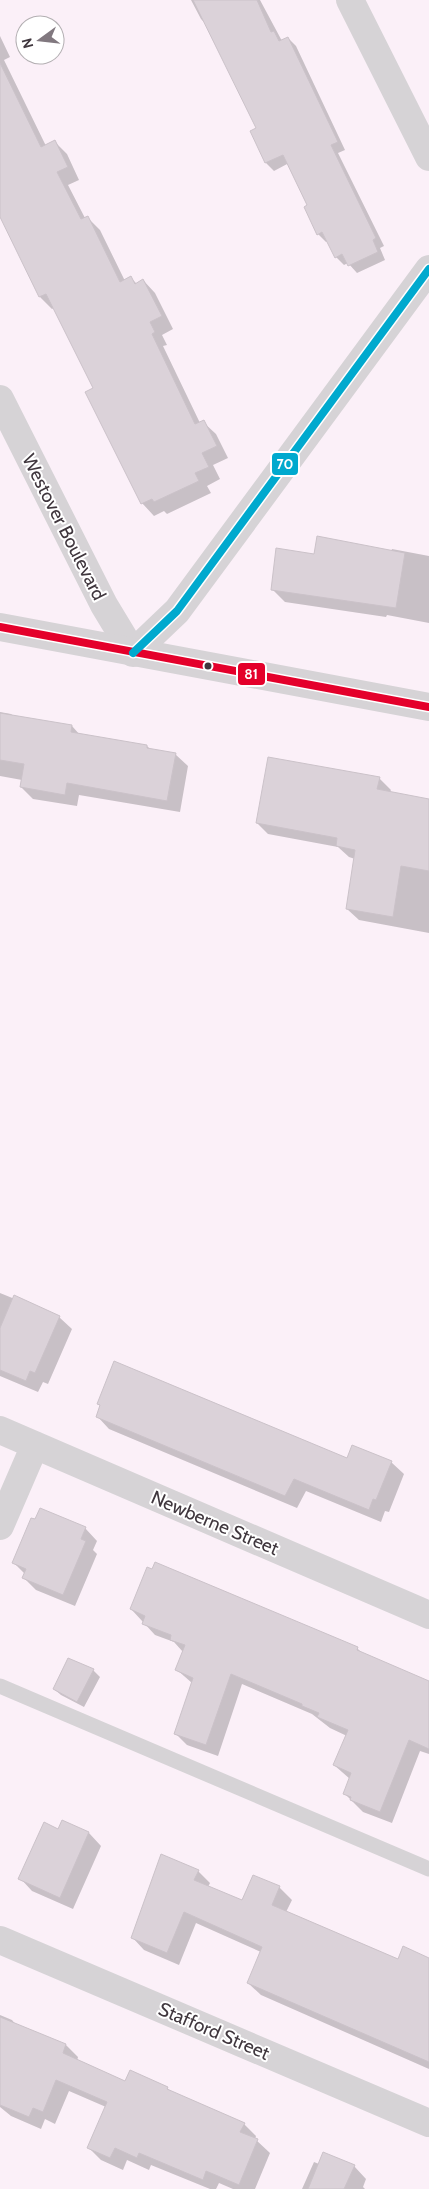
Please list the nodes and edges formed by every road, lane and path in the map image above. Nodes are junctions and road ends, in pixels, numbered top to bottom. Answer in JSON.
{"nodes":[{"id":1,"x":350,"y":0,"type":"edge"},
{"id":2,"x":429,"y":157,"type":"edge"},
{"id":3,"x":429,"y":269,"type":"edge"},
{"id":4,"x":0,"y":399,"type":"edge"},
{"id":5,"x":0,"y":627,"type":"edge"},
{"id":6,"x":132,"y":653,"type":"junction"},
{"id":7,"x":429,"y":707,"type":"edge"},
{"id":8,"x":0,"y":1430,"type":"edge"},
{"id":9,"x":35,"y":1445,"type":"junction"},
{"id":10,"x":0,"y":1526,"type":"edge"},
{"id":11,"x":429,"y":1615,"type":"edge"},
{"id":12,"x":0,"y":1686,"type":"edge"},
{"id":13,"x":429,"y":1869,"type":"edge"},
{"id":14,"x":0,"y":1940,"type":"edge"},
{"id":15,"x":429,"y":2123,"type":"edge"}],
"edges":[{"from":1,"to":2,"type":"street"},
{"from":3,"to":6,"type":"street"},
{"from":4,"to":6,"type":"street","name":"Westover Boulevard"},
{"from":5,"to":6,"type":"street"},
{"from":6,"to":7,"type":"street"},
{"from":8,"to":9,"type":"street","name":"Newberne Street"},
{"from":9,"to":10,"type":"street"},
{"from":9,"to":11,"type":"street","name":"Newberne Street"},
{"from":12,"to":13,"type":"lane"},
{"from":14,"to":15,"type":"street","name":"Stafford Street"}]}
